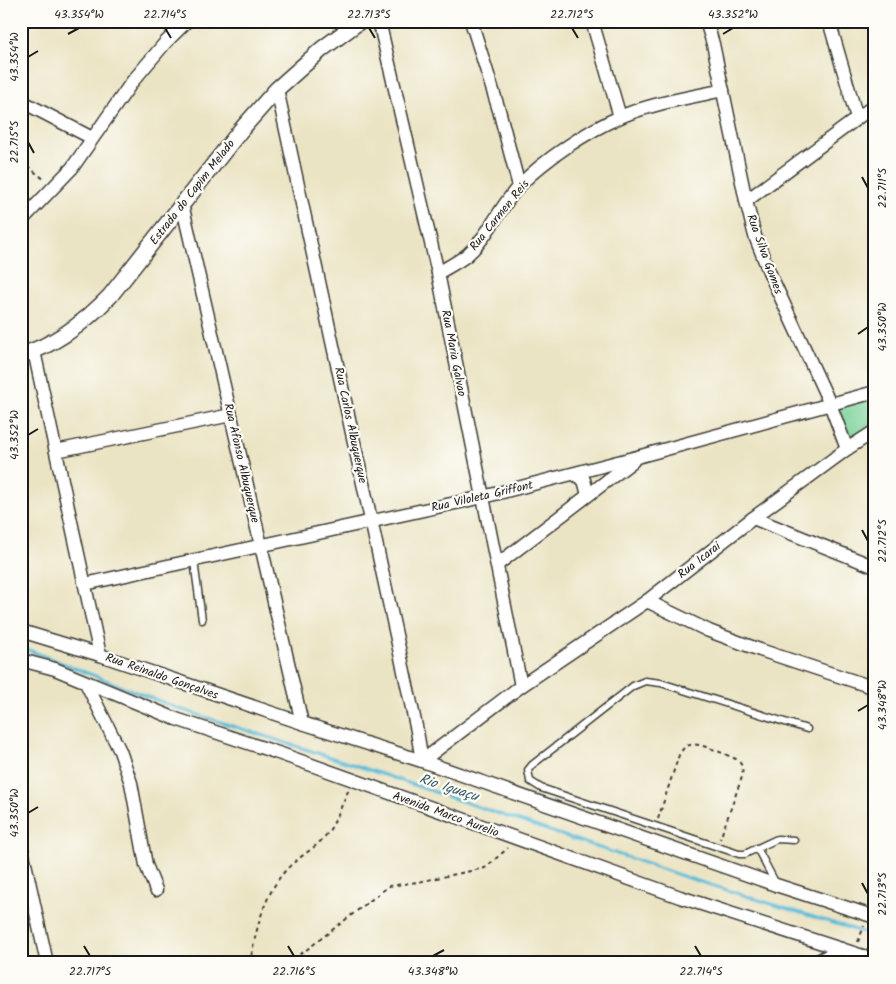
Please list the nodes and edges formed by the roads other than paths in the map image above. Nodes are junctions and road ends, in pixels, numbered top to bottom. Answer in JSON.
{"nodes":[{"id":1,"x":187,"y":21,"type":"edge"},
{"id":2,"x":360,"y":21,"type":"edge"},
{"id":3,"x":378,"y":21,"type":"edge"},
{"id":4,"x":471,"y":21,"type":"edge"},
{"id":5,"x":592,"y":21,"type":"edge"},
{"id":6,"x":706,"y":21,"type":"edge"},
{"id":7,"x":829,"y":21,"type":"edge"},
{"id":8,"x":277,"y":89,"type":"junction"},
{"id":9,"x":723,"y":90,"type":"junction"},
{"id":10,"x":21,"y":101,"type":"edge"},
{"id":11,"x":875,"y":105,"type":"edge"},
{"id":12,"x":620,"y":117,"type":"junction"},
{"id":13,"x":856,"y":118,"type":"junction"},
{"id":14,"x":92,"y":138,"type":"junction"},
{"id":15,"x":520,"y":186,"type":"junction"},
{"id":16,"x":746,"y":201,"type":"junction"},
{"id":17,"x":182,"y":204,"type":"junction"},
{"id":18,"x":21,"y":221,"type":"edge"},
{"id":19,"x":438,"y":273,"type":"junction"},
{"id":20,"x":27,"y":353,"type":"edge"},
{"id":21,"x":875,"y":392,"type":"edge"},
{"id":22,"x":830,"y":404,"type":"junction"},
{"id":23,"x":231,"y":415,"type":"junction"},
{"id":24,"x":875,"y":431,"type":"edge"},
{"id":25,"x":847,"y":449,"type":"junction"},
{"id":26,"x":56,"y":451,"type":"junction"},
{"id":27,"x":637,"y":458,"type":"junction"},
{"id":28,"x":574,"y":474,"type":"junction"},
{"id":29,"x":588,"y":495,"type":"junction"},
{"id":30,"x":484,"y":497,"type":"junction"},
{"id":31,"x":753,"y":518,"type":"junction"},
{"id":32,"x":372,"y":521,"type":"junction"},
{"id":33,"x":260,"y":546,"type":"junction"},
{"id":34,"x":194,"y":561,"type":"junction"},
{"id":35,"x":498,"y":564,"type":"junction"},
{"id":36,"x":875,"y":567,"type":"edge"},
{"id":37,"x":85,"y":584,"type":"junction"},
{"id":38,"x":647,"y":601,"type":"junction"},
{"id":39,"x":202,"y":620,"type":"dead end"},
{"id":40,"x":21,"y":631,"type":"edge"},
{"id":41,"x":100,"y":655,"type":"junction"},
{"id":42,"x":21,"y":660,"type":"edge"},
{"id":43,"x":86,"y":683,"type":"junction"},
{"id":44,"x":521,"y":686,"type":"junction"},
{"id":45,"x":875,"y":688,"type":"edge"},
{"id":46,"x":302,"y":723,"type":"junction"},
{"id":47,"x":807,"y":729,"type":"dead end"},
{"id":48,"x":422,"y":761,"type":"junction"},
{"id":49,"x":794,"y":840,"type":"dead end"},
{"id":50,"x":21,"y":845,"type":"edge"},
{"id":51,"x":758,"y":848,"type":"junction"},
{"id":52,"x":776,"y":885,"type":"junction"},
{"id":53,"x":156,"y":890,"type":"dead end"},
{"id":54,"x":28,"y":908,"type":"edge"},
{"id":55,"x":871,"y":918,"type":"edge"},
{"id":56,"x":841,"y":949,"type":"junction"},
{"id":57,"x":875,"y":960,"type":"edge"},
{"id":58,"x":47,"y":963,"type":"edge"},
{"id":59,"x":814,"y":963,"type":"edge"}],
"edges":[{"from":1,"to":14,"type":"street"},
{"from":2,"to":8,"type":"street","name":"Estrada do Capim Melado"},
{"from":3,"to":19,"type":"street","name":"Rua Maria Galvao"},
{"from":4,"to":15,"type":"street"},
{"from":5,"to":12,"type":"street"},
{"from":6,"to":9,"type":"street","name":"Rua Silva Gomes"},
{"from":7,"to":13,"type":"street"},
{"from":8,"to":17,"type":"street","name":"Estrada do Capim Melado"},
{"from":8,"to":32,"type":"street","name":"Rua Carlos Albuquerque"},
{"from":9,"to":12,"type":"street","name":"Rua Carmen Reis"},
{"from":9,"to":16,"type":"street","name":"Rua Silva Gomes"},
{"from":10,"to":14,"type":"street"},
{"from":11,"to":13,"type":"street"},
{"from":12,"to":15,"type":"street","name":"Rua Carmen Reis"},
{"from":13,"to":16,"type":"street"},
{"from":14,"to":18,"type":"street"},
{"from":15,"to":19,"type":"street","name":"Rua Carmen Reis"},
{"from":16,"to":22,"type":"street","name":"Rua Silva Gomes"},
{"from":17,"to":20,"type":"street","name":"Estrada do Capim Melado"},
{"from":17,"to":23,"type":"street","name":"Rua Afonso Albuquerque"},
{"from":19,"to":30,"type":"street","name":"Rua Maria Galvao"},
{"from":20,"to":26,"type":"street"},
{"from":21,"to":22,"type":"street","name":"Rua Viloleta Griffont"},
{"from":22,"to":25,"type":"street","name":"Rua Silva Gomes"},
{"from":22,"to":27,"type":"street","name":"Rua Viloleta Griffont"},
{"from":23,"to":26,"type":"street"},
{"from":23,"to":33,"type":"street","name":"Rua Afonso Albuquerque"},
{"from":24,"to":25,"type":"street","name":"Rua Icarai"},
{"from":25,"to":31,"type":"street","name":"Rua Icarai"},
{"from":26,"to":37,"type":"street"},
{"from":27,"to":28,"type":"street","name":"Rua Viloleta Griffont"},
{"from":27,"to":29,"type":"street"},
{"from":28,"to":29,"type":"street"},
{"from":28,"to":30,"type":"street","name":"Rua Viloleta Griffont"},
{"from":29,"to":35,"type":"street"},
{"from":30,"to":32,"type":"street","name":"Rua Viloleta Griffont"},
{"from":30,"to":35,"type":"street","name":"Rua Maria Galvao"},
{"from":31,"to":36,"type":"street"},
{"from":31,"to":38,"type":"street","name":"Rua Icarai"},
{"from":32,"to":33,"type":"street","name":"Rua Viloleta Griffont"},
{"from":32,"to":48,"type":"street","name":"Rua Carlos Albuquerque"},
{"from":33,"to":34,"type":"street","name":"Rua Viloleta Griffont"},
{"from":33,"to":46,"type":"street","name":"Rua Afonso Albuquerque"},
{"from":34,"to":37,"type":"street","name":"Rua Viloleta Griffont"},
{"from":34,"to":39,"type":"lane"},
{"from":35,"to":44,"type":"street","name":"Rua Maria Galvao"},
{"from":37,"to":41,"type":"street"},
{"from":38,"to":44,"type":"street","name":"Rua Icarai"},
{"from":38,"to":45,"type":"street"},
{"from":40,"to":41,"type":"street","name":"Rua Reinaldo Gonçalves"},
{"from":41,"to":46,"type":"street","name":"Rua Reinaldo Gonçalves"},
{"from":42,"to":43,"type":"street","name":"Avenida Marco Aurelio"},
{"from":43,"to":53,"type":"street"},
{"from":43,"to":56,"type":"street","name":"Avenida Marco Aurelio"},
{"from":44,"to":48,"type":"street","name":"Rua Icarai"},
{"from":46,"to":48,"type":"street","name":"Rua Reinaldo Gonçalves"},
{"from":47,"to":51,"type":"lane"},
{"from":48,"to":52,"type":"street","name":"Rua Reinaldo Gonçalves"},
{"from":49,"to":51,"type":"lane"},
{"from":50,"to":54,"type":"street"},
{"from":51,"to":52,"type":"lane"},
{"from":52,"to":55,"type":"street"},
{"from":54,"to":58,"type":"street"},
{"from":56,"to":57,"type":"street","name":"Avenida Marco Aurelio"},
{"from":56,"to":59,"type":"street"}]}
